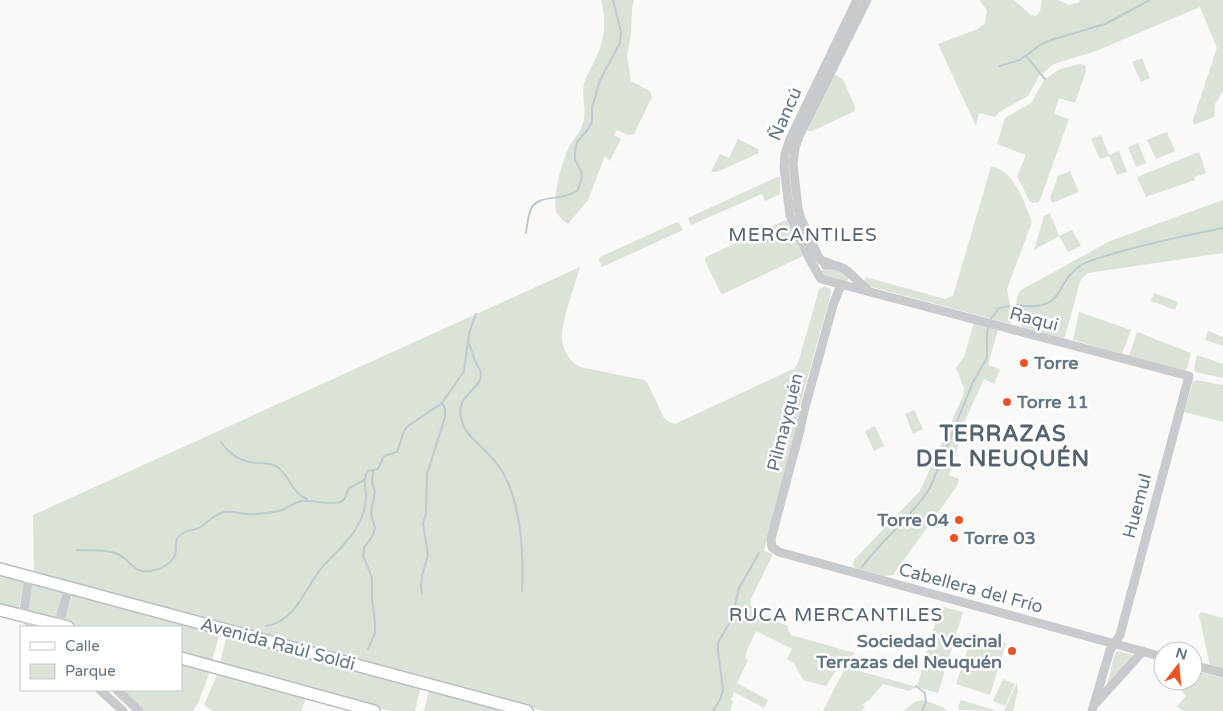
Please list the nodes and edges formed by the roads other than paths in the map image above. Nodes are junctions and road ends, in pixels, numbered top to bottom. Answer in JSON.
{"nodes":[{"id":1,"x":857,"y":0,"type":"edge"},
{"id":2,"x":867,"y":0,"type":"edge"},
{"id":3,"x":831,"y":264,"type":"junction"},
{"id":4,"x":851,"y":274,"type":"junction"},
{"id":5,"x":823,"y":278,"type":"junction"},
{"id":6,"x":842,"y":285,"type":"junction"},
{"id":7,"x":871,"y":291,"type":"junction"},
{"id":8,"x":833,"y":305,"type":"junction"},
{"id":9,"x":1189,"y":376,"type":"joint"},
{"id":10,"x":772,"y":547,"type":"joint"},
{"id":11,"x":0,"y":569,"type":"edge"},
{"id":12,"x":29,"y":577,"type":"junction"},
{"id":13,"x":69,"y":587,"type":"junction"},
{"id":14,"x":0,"y":610,"type":"edge"},
{"id":15,"x":22,"y":616,"type":"junction"},
{"id":16,"x":32,"y":626,"type":"edge"},
{"id":17,"x":62,"y":626,"type":"edge"},
{"id":18,"x":1115,"y":644,"type":"junction"},
{"id":19,"x":1143,"y":652,"type":"junction"},
{"id":20,"x":1153,"y":654,"type":"edge"},
{"id":21,"x":182,"y":658,"type":"edge"},
{"id":22,"x":1203,"y":668,"type":"edge"},
{"id":23,"x":1223,"y":673,"type":"edge"},
{"id":24,"x":101,"y":691,"type":"edge"},
{"id":25,"x":118,"y":691,"type":"edge"},
{"id":26,"x":1093,"y":708,"type":"edge"},
{"id":27,"x":123,"y":711,"type":"edge"},
{"id":28,"x":140,"y":711,"type":"edge"},
{"id":29,"x":374,"y":711,"type":"edge"},
{"id":30,"x":527,"y":711,"type":"edge"}],
"edges":[{"from":1,"to":5,"type":"street","name":"Ñancú"},
{"from":2,"to":3,"type":"street","name":"Ñancú"},
{"from":3,"to":4,"type":"street","name":"Raqui"},
{"from":3,"to":5,"type":"street"},
{"from":4,"to":6,"type":"street"},
{"from":4,"to":7,"type":"street","name":"Raqui"},
{"from":5,"to":6,"type":"street","name":"Raqui"},
{"from":5,"to":8,"type":"street","name":"Pilmayquén"},
{"from":6,"to":7,"type":"street","name":"Raqui"},
{"from":6,"to":8,"type":"street","name":"Pilmayquén"},
{"from":7,"to":9,"type":"street","name":"Raqui"},
{"from":8,"to":10,"type":"street","name":"Pilmayquén"},
{"from":9,"to":18,"type":"street","name":"Huemul"},
{"from":10,"to":18,"type":"street","name":"Cabellera del Frío"},
{"from":11,"to":12,"type":"main road","name":"Avenida Raúl Soldi"},
{"from":12,"to":13,"type":"main road","name":"Avenida Raúl Soldi"},
{"from":12,"to":15,"type":"street"},
{"from":13,"to":17,"type":"street"},
{"from":13,"to":30,"type":"main road","name":"Avenida Raúl Soldi"},
{"from":14,"to":15,"type":"main road"},
{"from":15,"to":16,"type":"street"},
{"from":15,"to":17,"type":"main road"},
{"from":18,"to":19,"type":"street","name":"Cabellera del Frío"},
{"from":18,"to":26,"type":"street","name":"Huemul"},
{"from":19,"to":20,"type":"street","name":"Cabellera del Frío"},
{"from":19,"to":26,"type":"street"},
{"from":21,"to":29,"type":"main road"},
{"from":22,"to":23,"type":"street"},
{"from":24,"to":27,"type":"street"},
{"from":25,"to":28,"type":"street"}]}
